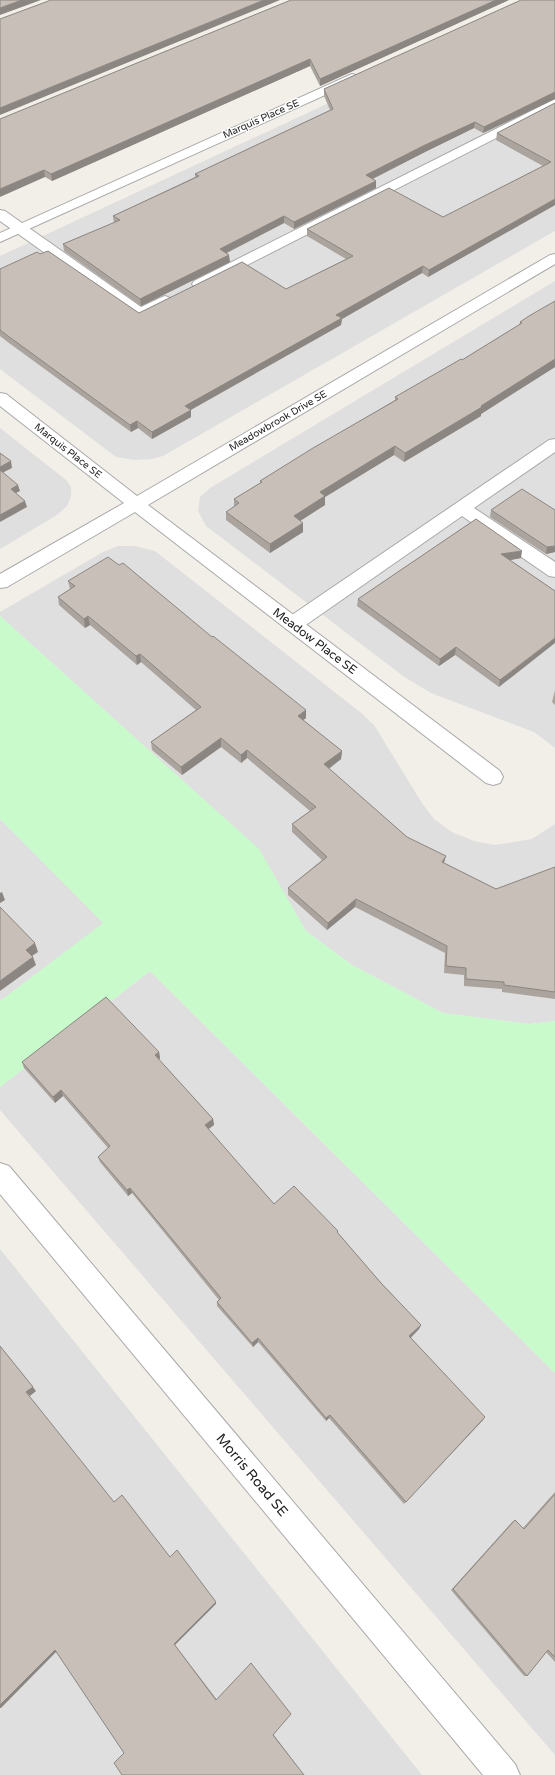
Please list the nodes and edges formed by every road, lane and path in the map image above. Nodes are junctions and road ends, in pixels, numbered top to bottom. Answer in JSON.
{"nodes":[{"id":1,"x":363,"y":73,"type":"edge"},
{"id":2,"x":555,"y":103,"type":"edge"},
{"id":3,"x":0,"y":214,"type":"edge"},
{"id":4,"x":21,"y":228,"type":"junction"},
{"id":5,"x":0,"y":238,"type":"edge"},
{"id":6,"x":555,"y":258,"type":"edge"},
{"id":7,"x":189,"y":289,"type":"edge"},
{"id":8,"x":175,"y":296,"type":"edge"},
{"id":9,"x":0,"y":398,"type":"edge"},
{"id":10,"x":555,"y":444,"type":"edge"},
{"id":11,"x":136,"y":504,"type":"junction"},
{"id":12,"x":462,"y":508,"type":"junction"},
{"id":13,"x":555,"y":571,"type":"edge"},
{"id":14,"x":0,"y":582,"type":"edge"},
{"id":15,"x":293,"y":624,"type":"junction"},
{"id":16,"x":493,"y":777,"type":"dead end"},
{"id":17,"x":0,"y":1175,"type":"edge"},
{"id":18,"x":504,"y":1775,"type":"edge"}],
"edges":[{"from":1,"to":4,"type":"street","name":"Marquis Place SE"},
{"from":2,"to":7,"type":"street"},
{"from":3,"to":4,"type":"street"},
{"from":4,"to":5,"type":"street","name":"Marquis Place SE"},
{"from":4,"to":8,"type":"street"},
{"from":6,"to":11,"type":"street","name":"Meadowbrook Drive SE"},
{"from":9,"to":11,"type":"street","name":"Marquis Place SE"},
{"from":10,"to":12,"type":"street"},
{"from":11,"to":14,"type":"street","name":"Meadowbrook Drive SE"},
{"from":11,"to":15,"type":"street","name":"Meadow Place SE"},
{"from":12,"to":13,"type":"street"},
{"from":12,"to":15,"type":"street"},
{"from":15,"to":16,"type":"street","name":"Meadow Place SE"},
{"from":17,"to":18,"type":"street","name":"Morris Road SE"}]}
